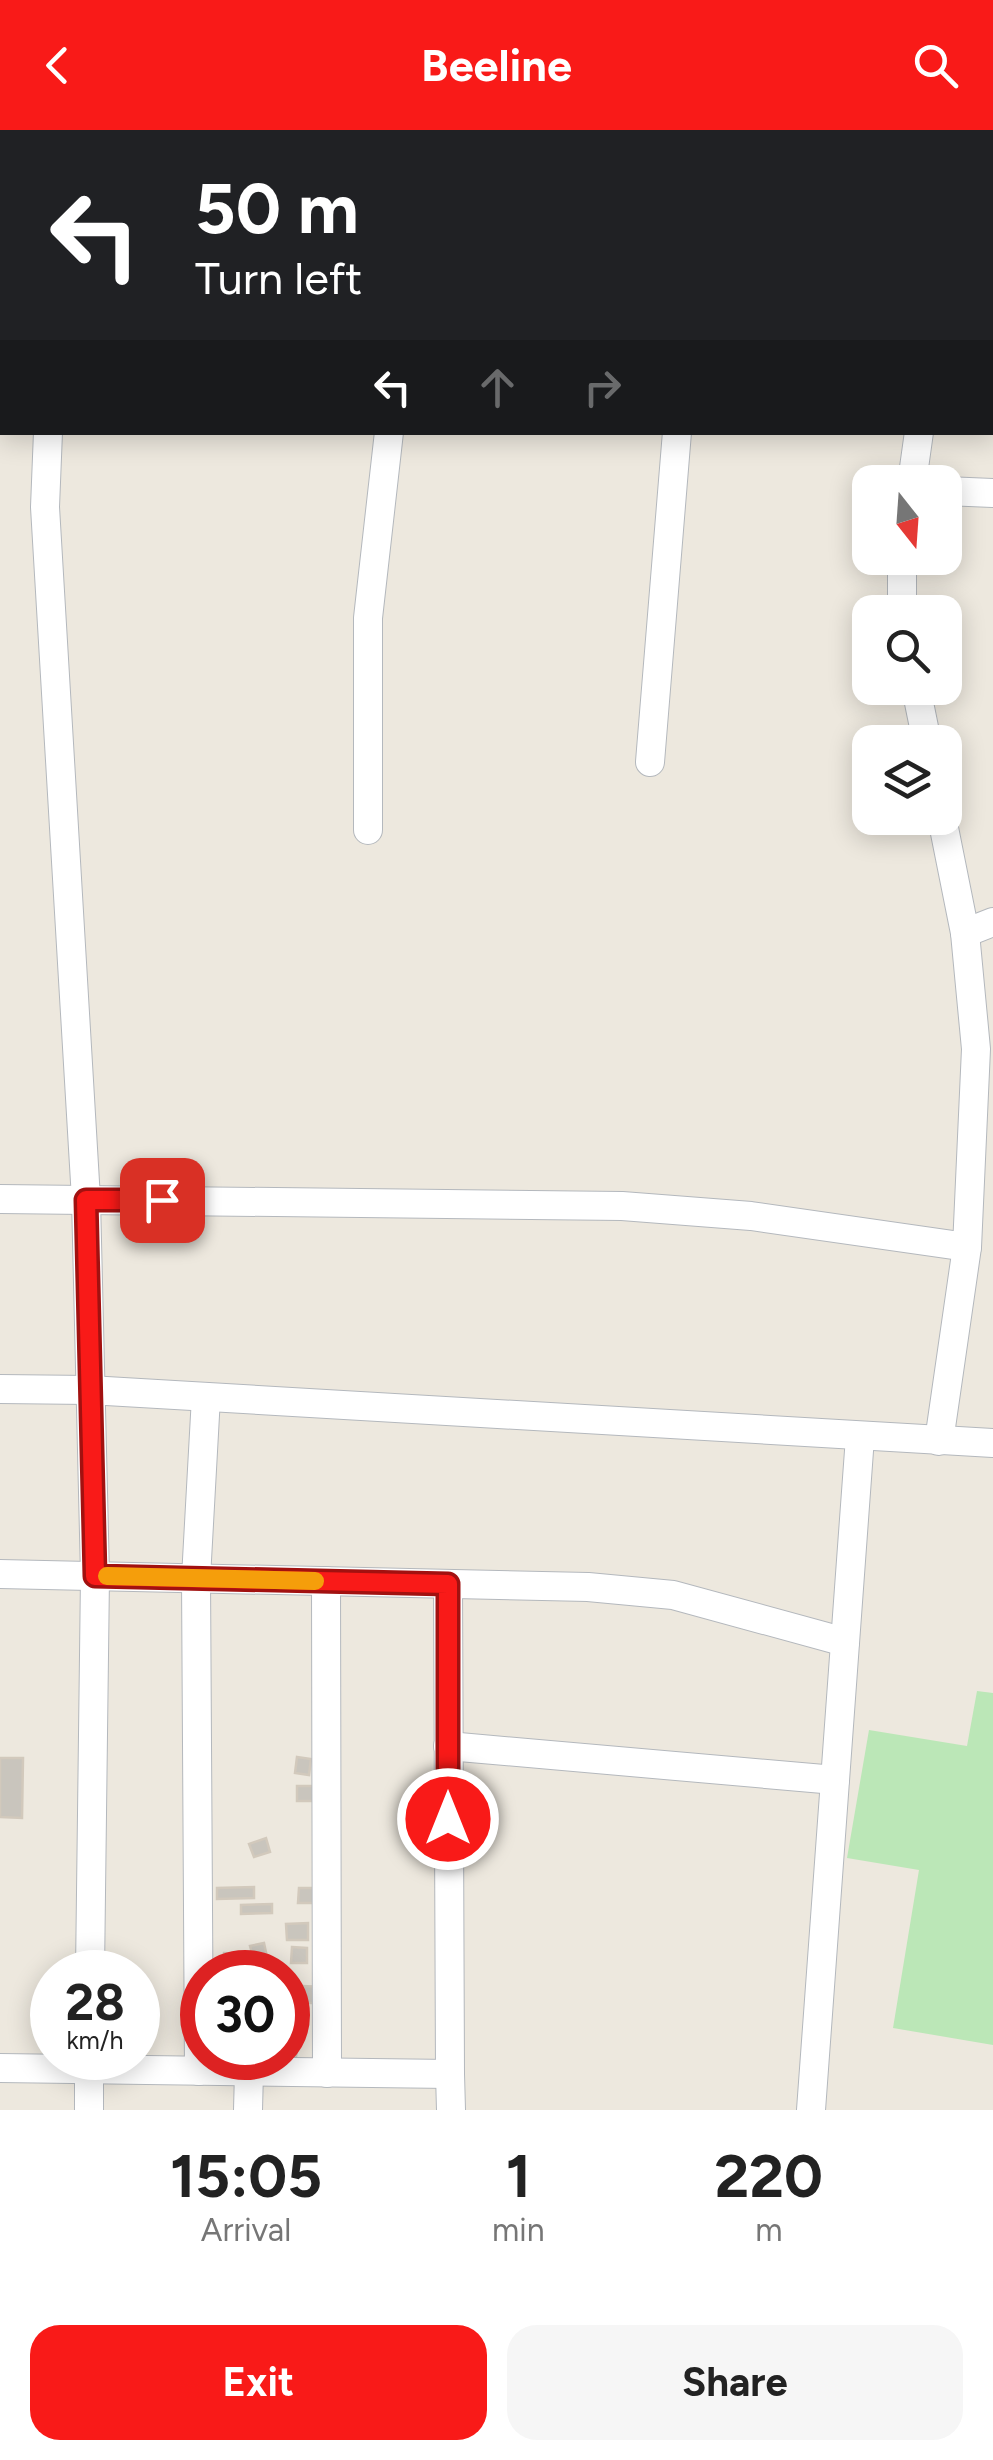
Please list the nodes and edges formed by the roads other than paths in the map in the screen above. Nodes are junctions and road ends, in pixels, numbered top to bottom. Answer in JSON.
{"nodes":[{"id":1,"x":48,"y":435,"type":"edge"},
{"id":2,"x":389,"y":435,"type":"edge"},
{"id":3,"x":677,"y":435,"type":"edge"},
{"id":4,"x":919,"y":435,"type":"edge"},
{"id":5,"x":914,"y":465,"type":"edge"},
{"id":6,"x":962,"y":492,"type":"edge"},
{"id":7,"x":993,"y":493,"type":"edge"},
{"id":8,"x":650,"y":762,"type":"dead end"},
{"id":9,"x":368,"y":830,"type":"dead end"},
{"id":10,"x":945,"y":835,"type":"edge"},
{"id":11,"x":993,"y":922,"type":"edge"},
{"id":12,"x":965,"y":934,"type":"junction"},
{"id":13,"x":0,"y":1199,"type":"edge"},
{"id":14,"x":86,"y":1200,"type":"junction"},
{"id":15,"x":968,"y":1247,"type":"junction"},
{"id":16,"x":0,"y":1389,"type":"edge"},
{"id":17,"x":89,"y":1390,"type":"junction"},
{"id":18,"x":206,"y":1397,"type":"junction"},
{"id":19,"x":860,"y":1437,"type":"junction"},
{"id":20,"x":939,"y":1441,"type":"junction"},
{"id":21,"x":993,"y":1443,"type":"edge"},
{"id":22,"x":0,"y":1574,"type":"edge"},
{"id":23,"x":95,"y":1576,"type":"junction"},
{"id":24,"x":196,"y":1578,"type":"junction"},
{"id":25,"x":326,"y":1581,"type":"junction"},
{"id":26,"x":448,"y":1584,"type":"junction"},
{"id":27,"x":845,"y":1642,"type":"junction"},
{"id":28,"x":448,"y":1746,"type":"junction"},
{"id":29,"x":835,"y":1780,"type":"junction"},
{"id":30,"x":90,"y":1950,"type":"edge"},
{"id":31,"x":198,"y":1950,"type":"edge"},
{"id":32,"x":30,"y":2066,"type":"edge"},
{"id":33,"x":0,"y":2068,"type":"edge"},
{"id":34,"x":310,"y":2073,"type":"edge"},
{"id":35,"x":327,"y":2073,"type":"junction"},
{"id":36,"x":450,"y":2074,"type":"junction"},
{"id":37,"x":89,"y":2080,"type":"edge"},
{"id":38,"x":249,"y":2080,"type":"edge"},
{"id":39,"x":88,"y":2110,"type":"edge"},
{"id":40,"x":248,"y":2110,"type":"edge"},
{"id":41,"x":451,"y":2110,"type":"edge"},
{"id":42,"x":811,"y":2110,"type":"edge"}],
"edges":[{"from":1,"to":14,"type":"street"},
{"from":2,"to":9,"type":"street"},
{"from":3,"to":8,"type":"street"},
{"from":4,"to":5,"type":"street"},
{"from":6,"to":7,"type":"street"},
{"from":10,"to":12,"type":"street"},
{"from":11,"to":12,"type":"street"},
{"from":12,"to":15,"type":"street"},
{"from":13,"to":14,"type":"street"},
{"from":14,"to":15,"type":"street"},
{"from":14,"to":17,"type":"street"},
{"from":15,"to":20,"type":"street"},
{"from":16,"to":17,"type":"street"},
{"from":17,"to":18,"type":"street"},
{"from":17,"to":23,"type":"street"},
{"from":18,"to":19,"type":"street"},
{"from":18,"to":24,"type":"street"},
{"from":19,"to":20,"type":"street"},
{"from":19,"to":27,"type":"street"},
{"from":20,"to":21,"type":"street"},
{"from":22,"to":23,"type":"street"},
{"from":23,"to":24,"type":"street"},
{"from":23,"to":30,"type":"street"},
{"from":24,"to":25,"type":"street"},
{"from":24,"to":31,"type":"street"},
{"from":25,"to":26,"type":"street"},
{"from":25,"to":35,"type":"street"},
{"from":26,"to":27,"type":"street"},
{"from":26,"to":28,"type":"street"},
{"from":27,"to":29,"type":"street"},
{"from":28,"to":29,"type":"street"},
{"from":28,"to":36,"type":"street"},
{"from":29,"to":42,"type":"street"},
{"from":32,"to":33,"type":"street"},
{"from":34,"to":35,"type":"street"},
{"from":35,"to":36,"type":"street"},
{"from":36,"to":41,"type":"street"},
{"from":37,"to":39,"type":"street"},
{"from":38,"to":40,"type":"street"}]}
